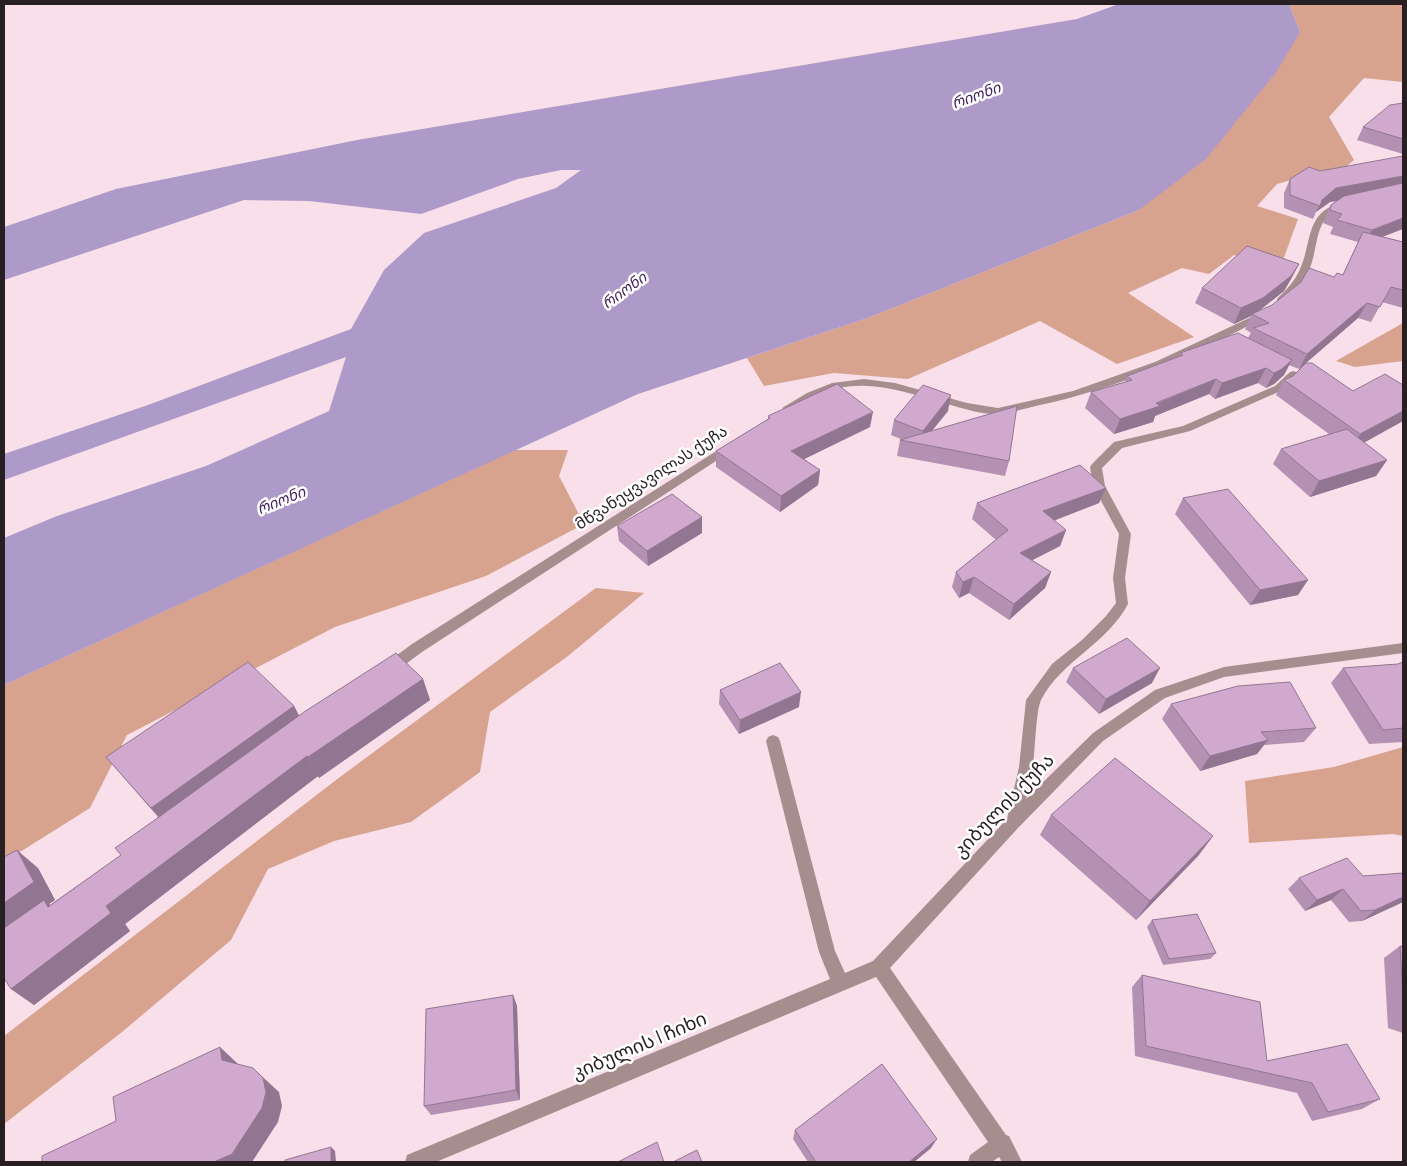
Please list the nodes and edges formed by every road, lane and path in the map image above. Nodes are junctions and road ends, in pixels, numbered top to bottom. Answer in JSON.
{"nodes":[{"id":1,"x":1351,"y":202,"type":"edge"},
{"id":2,"x":1295,"y":373,"type":"edge"},
{"id":3,"x":781,"y":412,"type":"edge"},
{"id":4,"x":740,"y":439,"type":"edge"},
{"id":5,"x":1403,"y":648,"type":"edge"},
{"id":6,"x":378,"y":676,"type":"edge"},
{"id":7,"x":773,"y":741,"type":"dead end"},
{"id":8,"x":1014,"y":822,"type":"junction"},
{"id":9,"x":879,"y":967,"type":"junction"},
{"id":10,"x":841,"y":983,"type":"junction"},
{"id":11,"x":1002,"y":1144,"type":"junction"},
{"id":12,"x":414,"y":1162,"type":"edge"},
{"id":13,"x":977,"y":1162,"type":"edge"},
{"id":14,"x":1013,"y":1162,"type":"edge"}],
"edges":[{"from":1,"to":3,"type":"street"},
{"from":2,"to":8,"type":"street"},
{"from":4,"to":6,"type":"street","name":"მწვანეყვავილას ქუჩა"},
{"from":5,"to":8,"type":"street","name":"კიბულის ქუჩა"},
{"from":7,"to":10,"type":"street"},
{"from":8,"to":9,"type":"street","name":"კიბულის ქუჩა"},
{"from":9,"to":10,"type":"street","name":"კიბულის I ჩიხი"},
{"from":9,"to":11,"type":"street"},
{"from":10,"to":12,"type":"street","name":"კიბულის I ჩიხი"},
{"from":11,"to":13,"type":"street"},
{"from":11,"to":14,"type":"street"}]}
